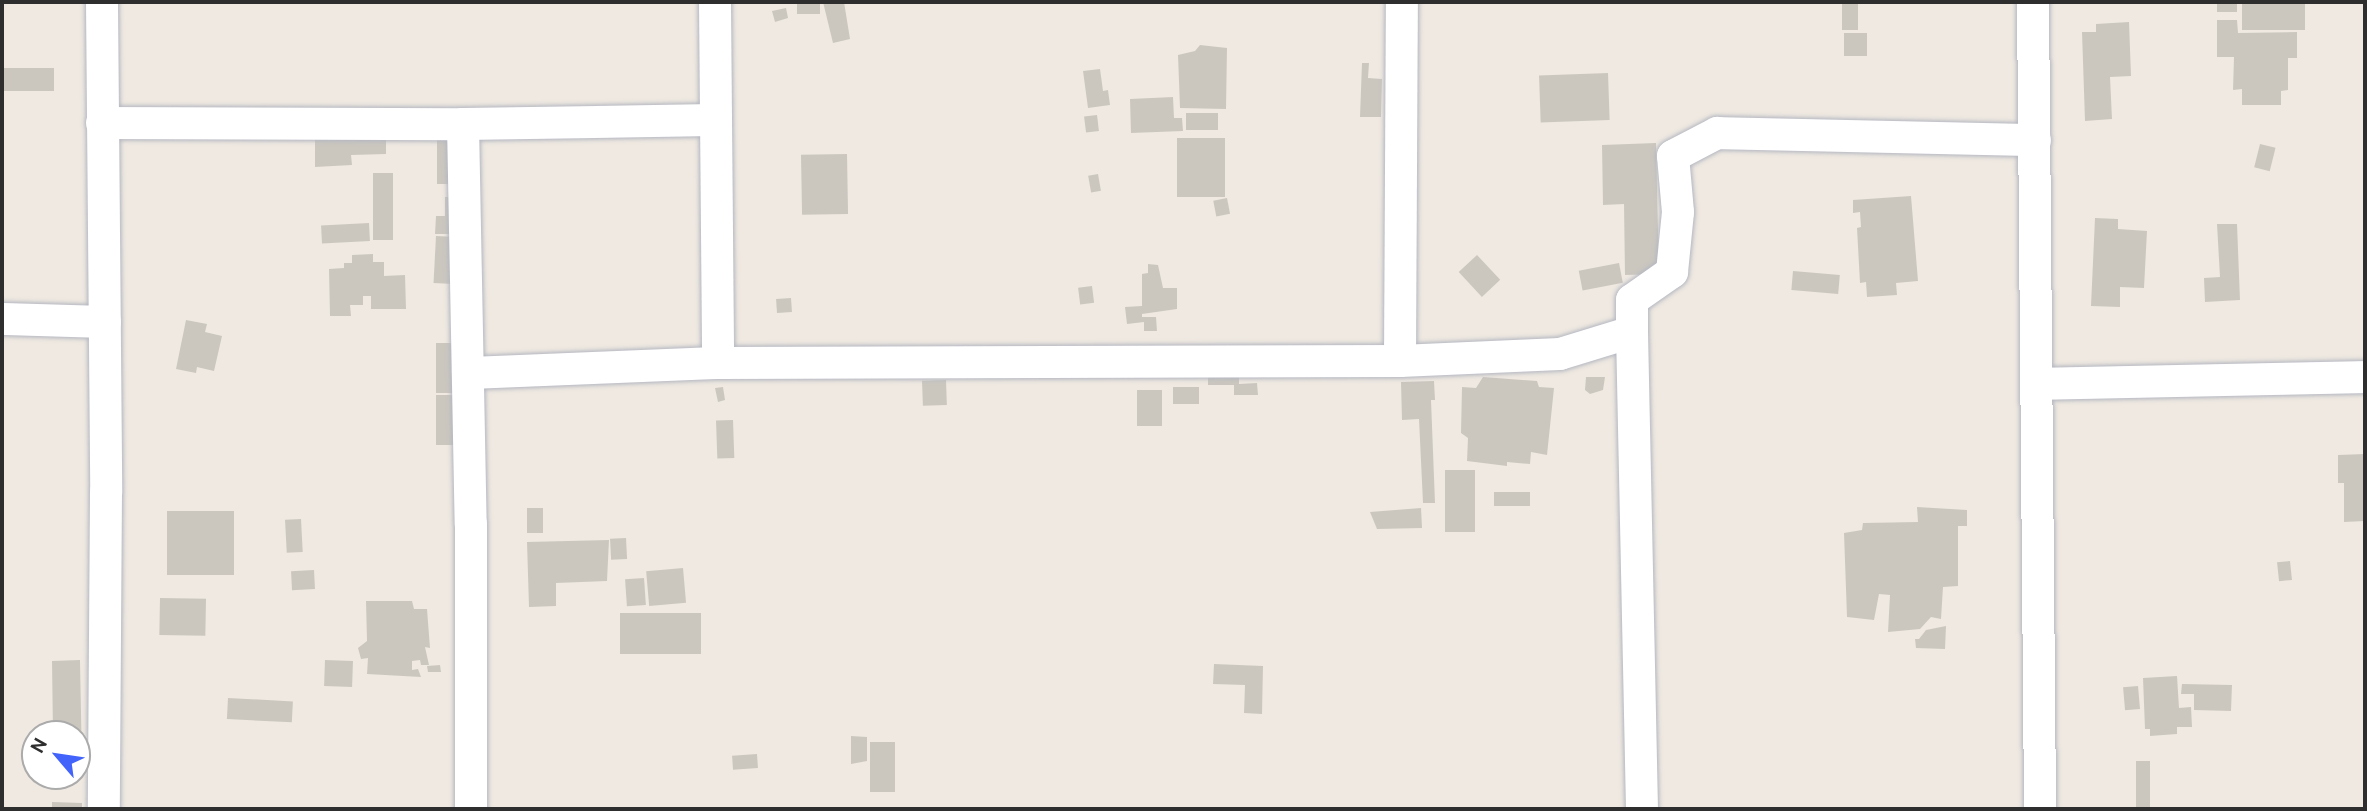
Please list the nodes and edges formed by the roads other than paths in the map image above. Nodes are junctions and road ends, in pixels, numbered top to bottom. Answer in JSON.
{"nodes":[{"id":1,"x":102,"y":2,"type":"edge"},
{"id":2,"x":715,"y":2,"type":"edge"},
{"id":3,"x":1402,"y":2,"type":"edge"},
{"id":4,"x":2033,"y":2,"type":"edge"},
{"id":5,"x":715,"y":120,"type":"junction"},
{"id":6,"x":102,"y":122,"type":"junction"},
{"id":7,"x":463,"y":124,"type":"junction"},
{"id":8,"x":2035,"y":140,"type":"junction"},
{"id":9,"x":2,"y":319,"type":"edge"},
{"id":10,"x":104,"y":322,"type":"junction"},
{"id":11,"x":1632,"y":332,"type":"junction"},
{"id":12,"x":1400,"y":361,"type":"junction"},
{"id":13,"x":718,"y":363,"type":"junction"},
{"id":14,"x":468,"y":373,"type":"junction"},
{"id":15,"x":2365,"y":377,"type":"edge"},
{"id":16,"x":2037,"y":384,"type":"junction"},
{"id":17,"x":104,"y":809,"type":"edge"},
{"id":18,"x":471,"y":809,"type":"edge"},
{"id":19,"x":1642,"y":809,"type":"edge"},
{"id":20,"x":2040,"y":809,"type":"edge"}],
"edges":[{"from":1,"to":6,"type":"street"},
{"from":2,"to":5,"type":"street"},
{"from":3,"to":12,"type":"street"},
{"from":4,"to":8,"type":"street"},
{"from":5,"to":7,"type":"street"},
{"from":5,"to":13,"type":"street"},
{"from":6,"to":7,"type":"street"},
{"from":6,"to":10,"type":"street"},
{"from":7,"to":14,"type":"street"},
{"from":8,"to":11,"type":"street"},
{"from":8,"to":16,"type":"street"},
{"from":9,"to":10,"type":"street"},
{"from":10,"to":17,"type":"street"},
{"from":11,"to":12,"type":"street"},
{"from":11,"to":19,"type":"street"},
{"from":12,"to":13,"type":"street"},
{"from":13,"to":14,"type":"street"},
{"from":14,"to":18,"type":"street"},
{"from":15,"to":16,"type":"street"},
{"from":16,"to":20,"type":"street"}]}
